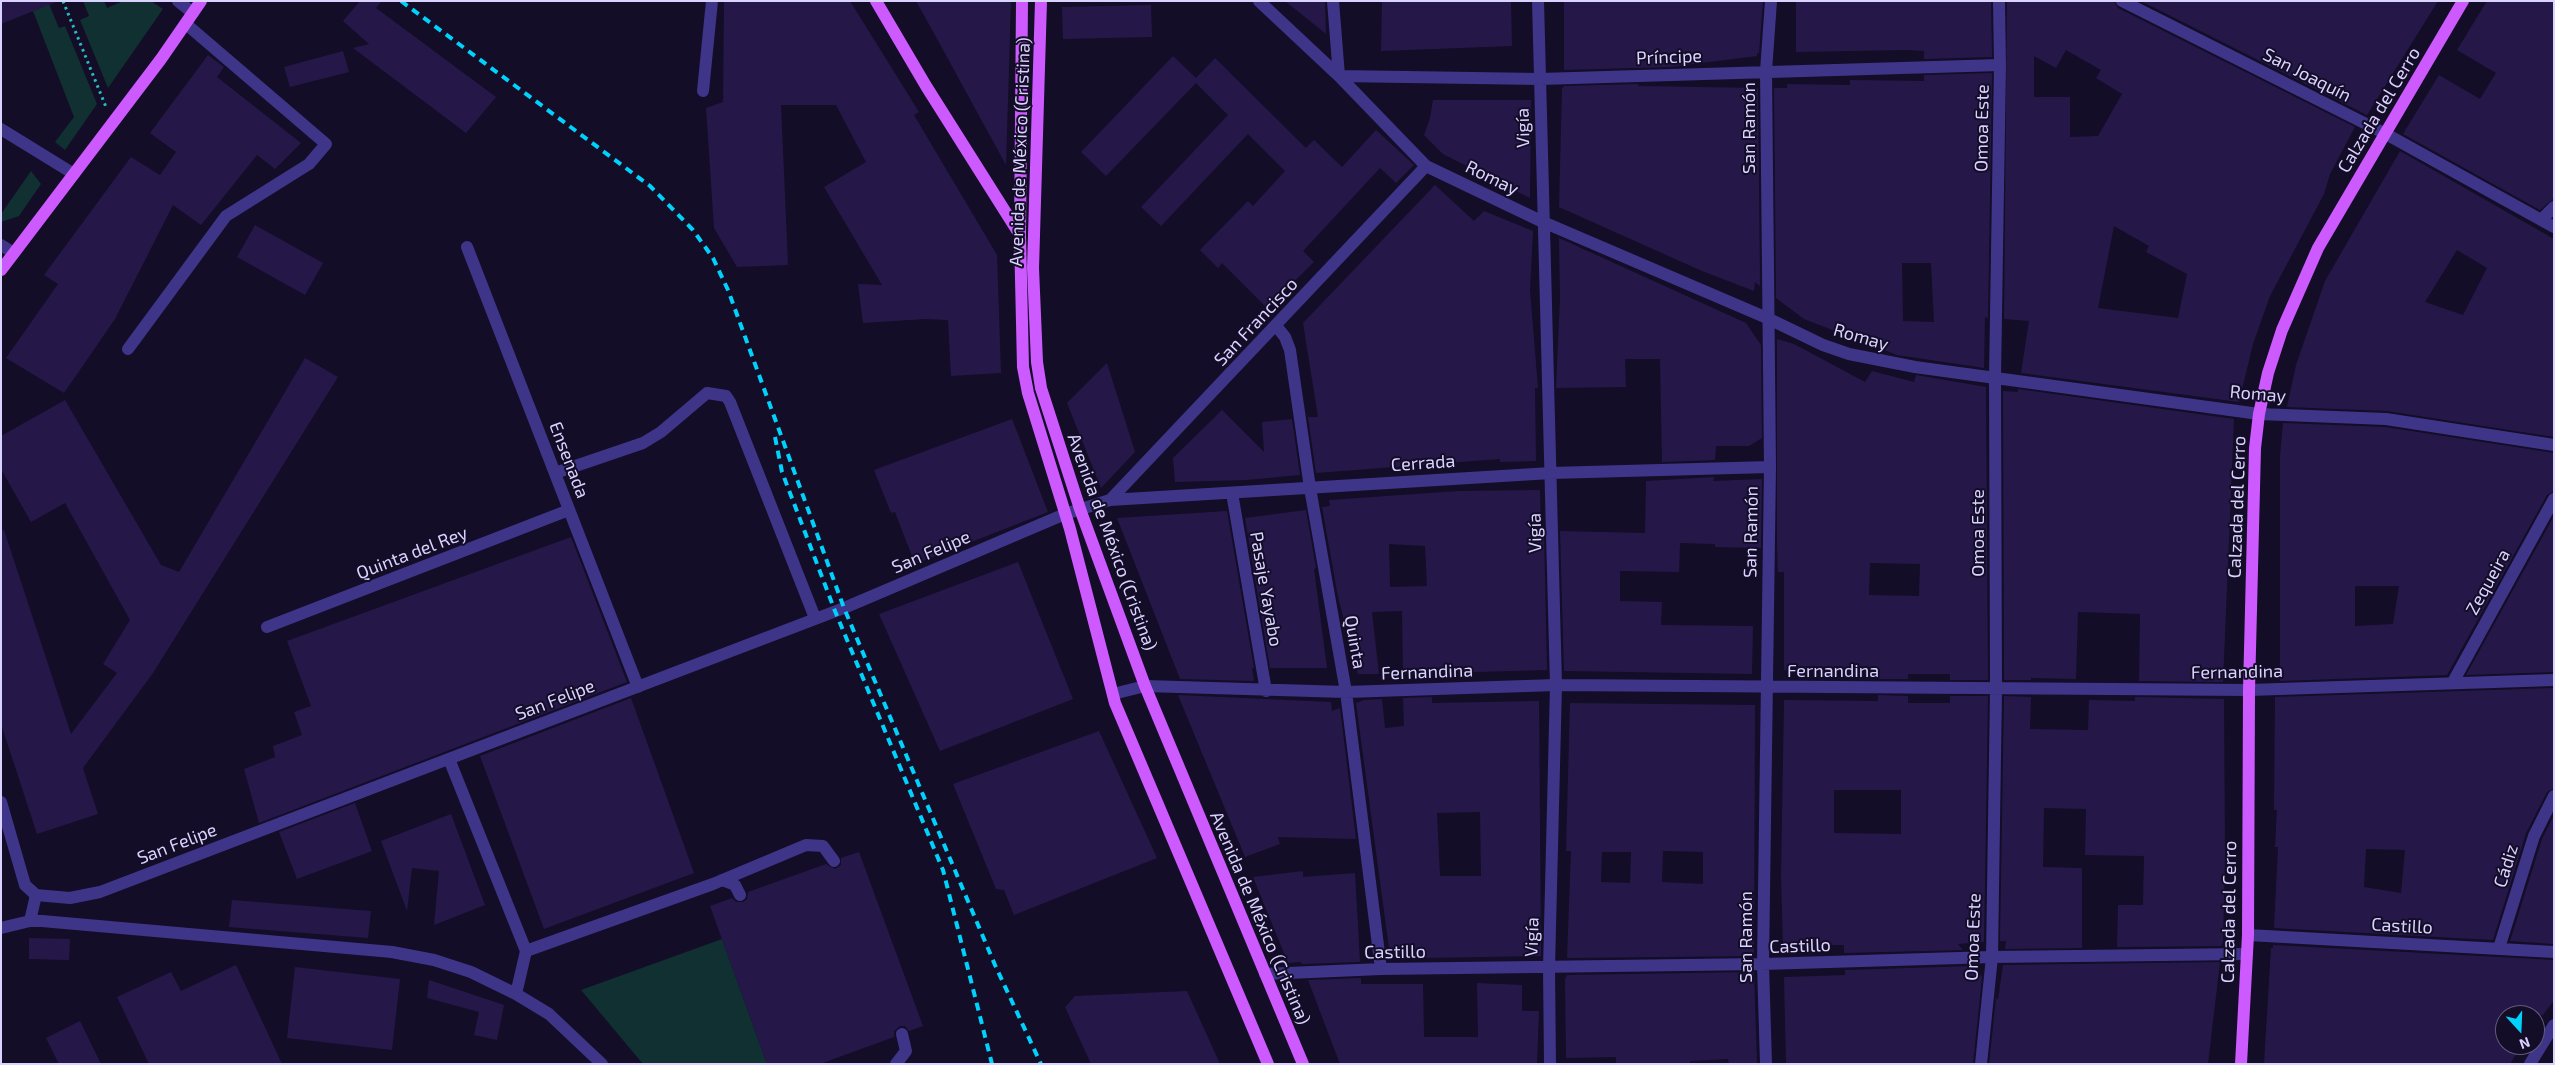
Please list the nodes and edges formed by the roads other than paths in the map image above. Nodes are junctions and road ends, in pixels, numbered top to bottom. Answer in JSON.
{"nodes":[{"id":1,"x":178,"y":1,"type":"edge"},
{"id":2,"x":201,"y":1,"type":"edge"},
{"id":3,"x":712,"y":1,"type":"edge"},
{"id":4,"x":876,"y":1,"type":"edge"},
{"id":5,"x":1022,"y":1,"type":"edge"},
{"id":6,"x":1042,"y":1,"type":"edge"},
{"id":7,"x":1259,"y":1,"type":"edge"},
{"id":8,"x":1333,"y":1,"type":"edge"},
{"id":9,"x":1538,"y":1,"type":"edge"},
{"id":10,"x":1771,"y":1,"type":"edge"},
{"id":11,"x":1999,"y":1,"type":"edge"},
{"id":12,"x":2122,"y":1,"type":"edge"},
{"id":13,"x":2463,"y":1,"type":"edge"},
{"id":14,"x":193,"y":13,"type":"junction"},
{"id":15,"x":186,"y":24,"type":"junction"},
{"id":16,"x":2000,"y":65,"type":"junction"},
{"id":17,"x":1766,"y":71,"type":"junction"},
{"id":18,"x":1338,"y":76,"type":"junction"},
{"id":19,"x":1540,"y":79,"type":"junction"},
{"id":20,"x":703,"y":92,"type":"dead end"},
{"id":21,"x":1,"y":129,"type":"edge"},
{"id":22,"x":2386,"y":134,"type":"junction"},
{"id":23,"x":1426,"y":166,"type":"junction"},
{"id":24,"x":74,"y":174,"type":"junction"},
{"id":25,"x":2554,"y":207,"type":"edge"},
{"id":26,"x":2541,"y":220,"type":"junction"},
{"id":27,"x":1542,"y":222,"type":"junction"},
{"id":28,"x":2554,"y":227,"type":"edge"},
{"id":29,"x":1020,"y":235,"type":"junction"},
{"id":30,"x":1,"y":244,"type":"edge"},
{"id":31,"x":467,"y":247,"type":"dead end"},
{"id":32,"x":14,"y":254,"type":"junction"},
{"id":33,"x":1033,"y":268,"type":"junction"},
{"id":34,"x":1,"y":270,"type":"edge"},
{"id":35,"x":1767,"y":318,"type":"junction"},
{"id":36,"x":1277,"y":327,"type":"junction"},
{"id":37,"x":128,"y":349,"type":"dead end"},
{"id":38,"x":1995,"y":377,"type":"junction"},
{"id":39,"x":2259,"y":414,"type":"junction"},
{"id":40,"x":2554,"y":446,"type":"edge"},
{"id":41,"x":1770,"y":467,"type":"junction"},
{"id":42,"x":555,"y":473,"type":"junction"},
{"id":43,"x":1551,"y":473,"type":"junction"},
{"id":44,"x":1310,"y":488,"type":"junction"},
{"id":45,"x":1232,"y":494,"type":"junction"},
{"id":46,"x":2554,"y":499,"type":"edge"},
{"id":47,"x":1110,"y":500,"type":"junction"},
{"id":48,"x":1080,"y":509,"type":"junction"},
{"id":49,"x":570,"y":510,"type":"junction"},
{"id":50,"x":1065,"y":514,"type":"junction"},
{"id":51,"x":815,"y":618,"type":"junction"},
{"id":52,"x":267,"y":628,"type":"dead end"},
{"id":53,"x":2554,"y":680,"type":"edge"},
{"id":54,"x":2452,"y":682,"type":"junction"},
{"id":55,"x":1556,"y":685,"type":"junction"},
{"id":56,"x":1145,"y":686,"type":"junction"},
{"id":57,"x":638,"y":687,"type":"junction"},
{"id":58,"x":1766,"y":688,"type":"junction"},
{"id":59,"x":1996,"y":690,"type":"junction"},
{"id":60,"x":2248,"y":690,"type":"junction"},
{"id":61,"x":1266,"y":691,"type":"junction"},
{"id":62,"x":1346,"y":692,"type":"junction"},
{"id":63,"x":1113,"y":694,"type":"junction"},
{"id":64,"x":449,"y":759,"type":"junction"},
{"id":65,"x":2554,"y":796,"type":"edge"},
{"id":66,"x":1,"y":802,"type":"edge"},
{"id":67,"x":834,"y":861,"type":"dead end"},
{"id":68,"x":722,"y":880,"type":"junction"},
{"id":69,"x":740,"y":895,"type":"dead end"},
{"id":70,"x":36,"y":896,"type":"junction"},
{"id":71,"x":30,"y":921,"type":"junction"},
{"id":72,"x":1,"y":928,"type":"edge"},
{"id":73,"x":2248,"y":935,"type":"junction"},
{"id":74,"x":2498,"y":948,"type":"junction"},
{"id":75,"x":526,"y":951,"type":"junction"},
{"id":76,"x":2554,"y":952,"type":"edge"},
{"id":77,"x":2247,"y":954,"type":"junction"},
{"id":78,"x":1992,"y":957,"type":"junction"},
{"id":79,"x":1763,"y":964,"type":"junction"},
{"id":80,"x":1549,"y":968,"type":"junction"},
{"id":81,"x":1381,"y":969,"type":"junction"},
{"id":82,"x":1265,"y":974,"type":"junction"},
{"id":83,"x":516,"y":994,"type":"junction"},
{"id":84,"x":2554,"y":1025,"type":"edge"},
{"id":85,"x":902,"y":1034,"type":"dead end"},
{"id":86,"x":589,"y":1049,"type":"junction"},
{"id":87,"x":590,"y":1064,"type":"edge"},
{"id":88,"x":602,"y":1064,"type":"edge"},
{"id":89,"x":896,"y":1064,"type":"edge"},
{"id":90,"x":1268,"y":1064,"type":"edge"},
{"id":91,"x":1303,"y":1064,"type":"edge"},
{"id":92,"x":1550,"y":1064,"type":"edge"},
{"id":93,"x":1766,"y":1064,"type":"edge"},
{"id":94,"x":1981,"y":1064,"type":"edge"},
{"id":95,"x":2241,"y":1064,"type":"edge"},
{"id":96,"x":2530,"y":1064,"type":"edge"}],
"edges":[{"from":1,"to":14,"type":"street"},
{"from":2,"to":14,"type":"main road"},
{"from":3,"to":20,"type":"street"},
{"from":4,"to":29,"type":"main road"},
{"from":5,"to":29,"type":"main road","name":"Avenida de México (Cristina)"},
{"from":6,"to":33,"type":"main road","name":"Avenida de México (Cristina)"},
{"from":7,"to":18,"type":"street","name":"Romay"},
{"from":8,"to":18,"type":"street"},
{"from":9,"to":19,"type":"street","name":"Vigía"},
{"from":10,"to":17,"type":"street","name":"San Ramón"},
{"from":11,"to":16,"type":"street","name":"Omoa Este"},
{"from":12,"to":22,"type":"street","name":"San Joaquín"},
{"from":13,"to":22,"type":"main road","name":"Calzada del Cerro"},
{"from":14,"to":15,"type":"main road"},
{"from":15,"to":24,"type":"main road"},
{"from":15,"to":37,"type":"street"},
{"from":16,"to":17,"type":"street","name":"Príncipe"},
{"from":16,"to":38,"type":"street","name":"Omoa Este"},
{"from":17,"to":19,"type":"street","name":"Príncipe"},
{"from":17,"to":35,"type":"street","name":"San Ramón"},
{"from":18,"to":19,"type":"street","name":"Príncipe"},
{"from":18,"to":23,"type":"street","name":"Romay"},
{"from":19,"to":27,"type":"street","name":"Vigía"},
{"from":21,"to":24,"type":"street"},
{"from":22,"to":26,"type":"street","name":"San Joaquín"},
{"from":22,"to":39,"type":"main road","name":"Calzada del Cerro"},
{"from":23,"to":27,"type":"street","name":"Romay"},
{"from":23,"to":36,"type":"street","name":"San Francisco"},
{"from":24,"to":32,"type":"main road"},
{"from":25,"to":26,"type":"street"},
{"from":26,"to":28,"type":"street","name":"San Joaquín"},
{"from":27,"to":35,"type":"street","name":"Romay"},
{"from":27,"to":43,"type":"street","name":"Vigía"},
{"from":29,"to":33,"type":"main road"},
{"from":29,"to":50,"type":"main road","name":"Avenida de México (Cristina)"},
{"from":30,"to":32,"type":"street"},
{"from":31,"to":42,"type":"street","name":"Ensenada"},
{"from":32,"to":34,"type":"main road"},
{"from":33,"to":48,"type":"main road","name":"Avenida de México (Cristina)"},
{"from":35,"to":38,"type":"street","name":"Romay"},
{"from":35,"to":41,"type":"street","name":"San Ramón"},
{"from":36,"to":44,"type":"street","name":"Quinta"},
{"from":36,"to":47,"type":"street","name":"San Francisco"},
{"from":38,"to":39,"type":"street","name":"Romay"},
{"from":38,"to":59,"type":"street","name":"Omoa Este"},
{"from":39,"to":40,"type":"street","name":"Romay"},
{"from":39,"to":60,"type":"main road","name":"Calzada del Cerro"},
{"from":41,"to":43,"type":"street","name":"Cerrada"},
{"from":41,"to":58,"type":"street","name":"San Ramón"},
{"from":42,"to":49,"type":"street","name":"Ensenada"},
{"from":42,"to":51,"type":"street"},
{"from":43,"to":44,"type":"street","name":"Cerrada"},
{"from":43,"to":55,"type":"street","name":"Vigía"},
{"from":44,"to":45,"type":"street","name":"Cerrada"},
{"from":44,"to":62,"type":"street","name":"Quinta"},
{"from":45,"to":47,"type":"street","name":"Cerrada"},
{"from":45,"to":61,"type":"street","name":"Pasaje Yayabo"},
{"from":46,"to":54,"type":"street","name":"Zequeira"},
{"from":47,"to":48,"type":"street","name":"Cerrada"},
{"from":48,"to":50,"type":"street","name":"San Felipe"},
{"from":48,"to":56,"type":"main road","name":"Avenida de México (Cristina)"},
{"from":49,"to":52,"type":"street","name":"Quinta del Rey"},
{"from":49,"to":57,"type":"street","name":"Ensenada"},
{"from":50,"to":51,"type":"street","name":"San Felipe"},
{"from":50,"to":63,"type":"main road","name":"Avenida de México (Cristina)"},
{"from":51,"to":57,"type":"street","name":"San Felipe"},
{"from":53,"to":54,"type":"street","name":"Fernandina"},
{"from":54,"to":60,"type":"street","name":"Fernandina"},
{"from":55,"to":58,"type":"street","name":"Fernandina"},
{"from":55,"to":62,"type":"street","name":"Fernandina"},
{"from":55,"to":80,"type":"street","name":"Vigía"},
{"from":56,"to":61,"type":"street","name":"Fernandina"},
{"from":56,"to":63,"type":"street","name":"Fernandina"},
{"from":56,"to":82,"type":"main road","name":"Avenida de México (Cristina)"},
{"from":57,"to":64,"type":"street","name":"San Felipe"},
{"from":58,"to":59,"type":"street","name":"Fernandina"},
{"from":58,"to":79,"type":"street","name":"San Ramón"},
{"from":59,"to":60,"type":"street","name":"Fernandina"},
{"from":59,"to":78,"type":"street","name":"Omoa Este"},
{"from":60,"to":73,"type":"main road","name":"Calzada del Cerro"},
{"from":61,"to":62,"type":"street","name":"Fernandina"},
{"from":62,"to":81,"type":"street","name":"Quinta"},
{"from":63,"to":90,"type":"main road","name":"Avenida de México (Cristina)"},
{"from":64,"to":70,"type":"street","name":"San Felipe"},
{"from":64,"to":75,"type":"street"},
{"from":65,"to":74,"type":"street","name":"Cádiz"},
{"from":66,"to":70,"type":"street"},
{"from":67,"to":68,"type":"street"},
{"from":68,"to":69,"type":"street"},
{"from":68,"to":75,"type":"street"},
{"from":70,"to":71,"type":"street"},
{"from":71,"to":72,"type":"street"},
{"from":71,"to":83,"type":"street"},
{"from":73,"to":74,"type":"street","name":"Castillo"},
{"from":73,"to":77,"type":"main road","name":"Calzada del Cerro"},
{"from":74,"to":76,"type":"street","name":"Castillo"},
{"from":75,"to":83,"type":"street"},
{"from":77,"to":78,"type":"street","name":"Castillo"},
{"from":77,"to":95,"type":"main road","name":"Calzada del Cerro"},
{"from":78,"to":79,"type":"street","name":"Castillo"},
{"from":78,"to":94,"type":"street","name":"Omoa Este"},
{"from":79,"to":80,"type":"street","name":"Castillo"},
{"from":79,"to":93,"type":"street","name":"San Ramón"},
{"from":80,"to":81,"type":"street","name":"Castillo"},
{"from":80,"to":92,"type":"street","name":"Vigía"},
{"from":81,"to":82,"type":"street","name":"Castillo"},
{"from":82,"to":91,"type":"main road","name":"Avenida de México (Cristina)"},
{"from":83,"to":86,"type":"street"},
{"from":84,"to":96,"type":"street"},
{"from":85,"to":89,"type":"street"},
{"from":86,"to":87,"type":"street"},
{"from":86,"to":88,"type":"street"}]}
